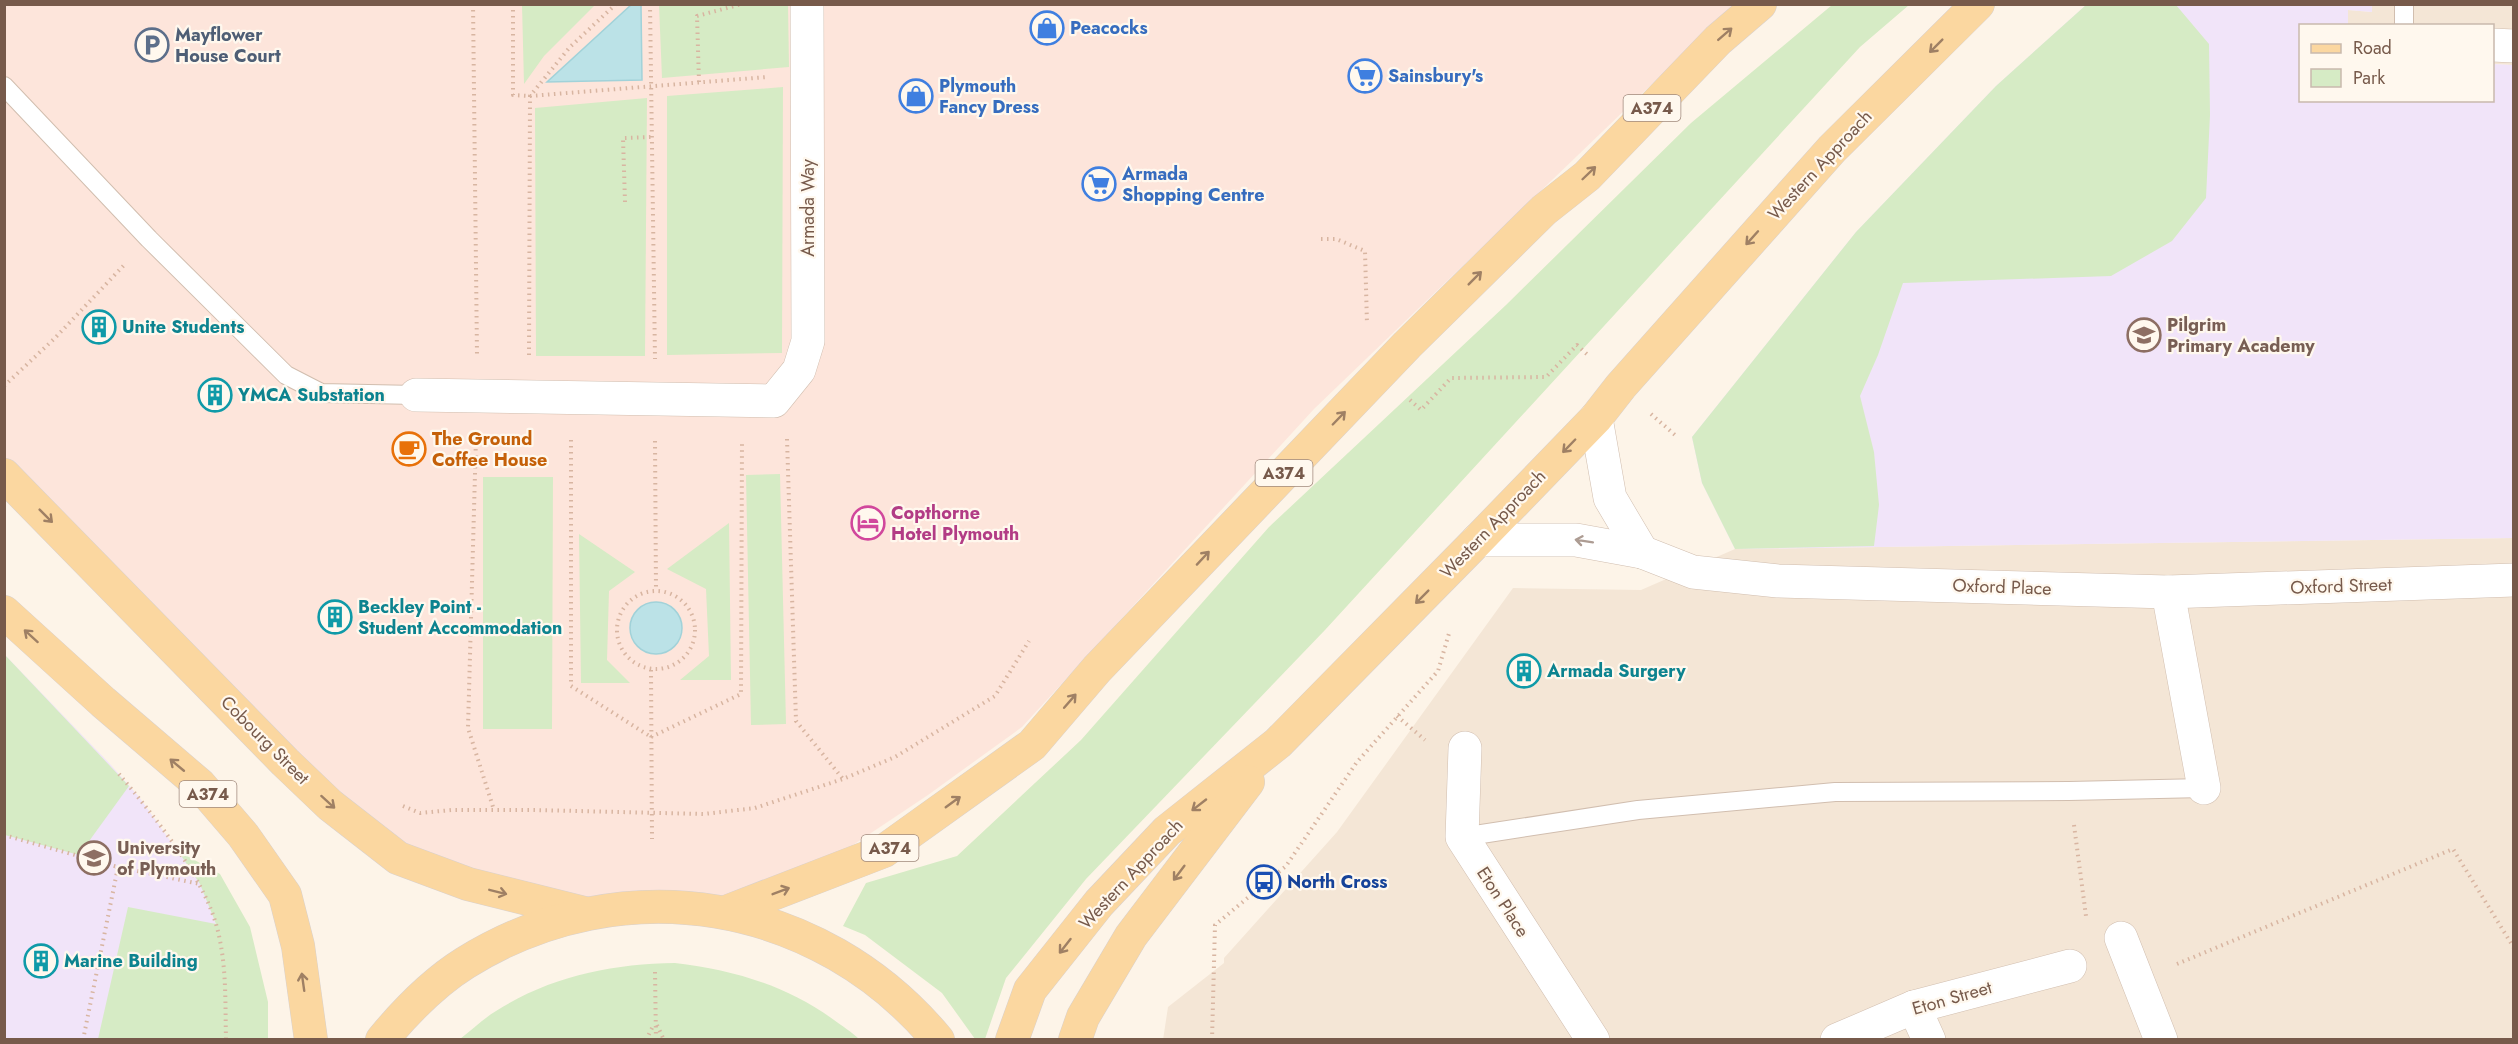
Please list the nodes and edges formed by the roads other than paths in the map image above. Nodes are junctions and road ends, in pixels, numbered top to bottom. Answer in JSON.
{"nodes":[{"id":1,"x":807,"y":4,"type":"edge"},
{"id":2,"x":1760,"y":4,"type":"edge"},
{"id":3,"x":1978,"y":4,"type":"edge"},
{"id":4,"x":2404,"y":4,"type":"edge"},
{"id":5,"x":2404,"y":24,"type":"edge"},
{"id":6,"x":2494,"y":45,"type":"edge"},
{"id":7,"x":2514,"y":46,"type":"edge"},
{"id":8,"x":4,"y":86,"type":"edge"},
{"id":9,"x":416,"y":395,"type":"joint"},
{"id":10,"x":1596,"y":418,"type":"junction"},
{"id":11,"x":4,"y":475,"type":"edge"},
{"id":12,"x":1478,"y":540,"type":"junction"},
{"id":13,"x":1642,"y":552,"type":"junction"},
{"id":14,"x":2514,"y":580,"type":"edge"},
{"id":15,"x":2168,"y":592,"type":"junction"},
{"id":16,"x":4,"y":612,"type":"edge"},
{"id":17,"x":1278,"y":743,"type":"junction"},
{"id":18,"x":1464,"y":748,"type":"dead end"},
{"id":19,"x":2204,"y":788,"type":"joint"},
{"id":20,"x":1462,"y":837,"type":"junction"},
{"id":21,"x":726,"y":912,"type":"junction"},
{"id":22,"x":584,"y":913,"type":"junction"},
{"id":23,"x":2121,"y":938,"type":"dead end"},
{"id":24,"x":2070,"y":966,"type":"road end"},
{"id":25,"x":1914,"y":1007,"type":"junction"},
{"id":26,"x":311,"y":1040,"type":"edge"},
{"id":27,"x":382,"y":1040,"type":"edge"},
{"id":28,"x":938,"y":1040,"type":"edge"},
{"id":29,"x":1012,"y":1040,"type":"edge"},
{"id":30,"x":1075,"y":1040,"type":"edge"},
{"id":31,"x":1593,"y":1040,"type":"edge"},
{"id":32,"x":1837,"y":1040,"type":"edge"},
{"id":33,"x":1929,"y":1040,"type":"edge"},
{"id":34,"x":2161,"y":1040,"type":"edge"}],
"edges":[{"from":1,"to":9,"type":"street","name":"Armada Way"},
{"from":21,"to":2,"type":"main road","number":"A374","one_way":true},
{"from":3,"to":10,"type":"main road","name":"Western Approach","one_way":true},
{"from":4,"to":5,"type":"lane"},
{"from":6,"to":7,"type":"street"},
{"from":8,"to":9,"type":"lane"},
{"from":10,"to":12,"type":"main road","name":"Western Approach","one_way":true},
{"from":10,"to":13,"type":"street"},
{"from":11,"to":22,"type":"main road","name":"Cobourg Street","one_way":true},
{"from":13,"to":12,"type":"street","name":"Oxford Place","one_way":true},
{"from":12,"to":17,"type":"main road","name":"Western Approach","one_way":true},
{"from":13,"to":15,"type":"street","name":"Oxford Place"},
{"from":14,"to":15,"type":"street","name":"Oxford Street"},
{"from":15,"to":19,"type":"street"},
{"from":26,"to":16,"type":"main road","number":"A374","one_way":true},
{"from":17,"to":29,"type":"main road","name":"Western Approach","one_way":true},
{"from":17,"to":30,"type":"main road","one_way":true},
{"from":18,"to":20,"type":"street"},
{"from":19,"to":20,"type":"lane"},
{"from":20,"to":31,"type":"street","name":"Eton Place"},
{"from":21,"to":22,"type":"main road"},
{"from":21,"to":28,"type":"main road"},
{"from":22,"to":27,"type":"main road"},
{"from":23,"to":34,"type":"street"},
{"from":24,"to":25,"type":"street","name":"Eton Street"},
{"from":25,"to":32,"type":"street","name":"Eton Street"},
{"from":25,"to":33,"type":"street"}]}
